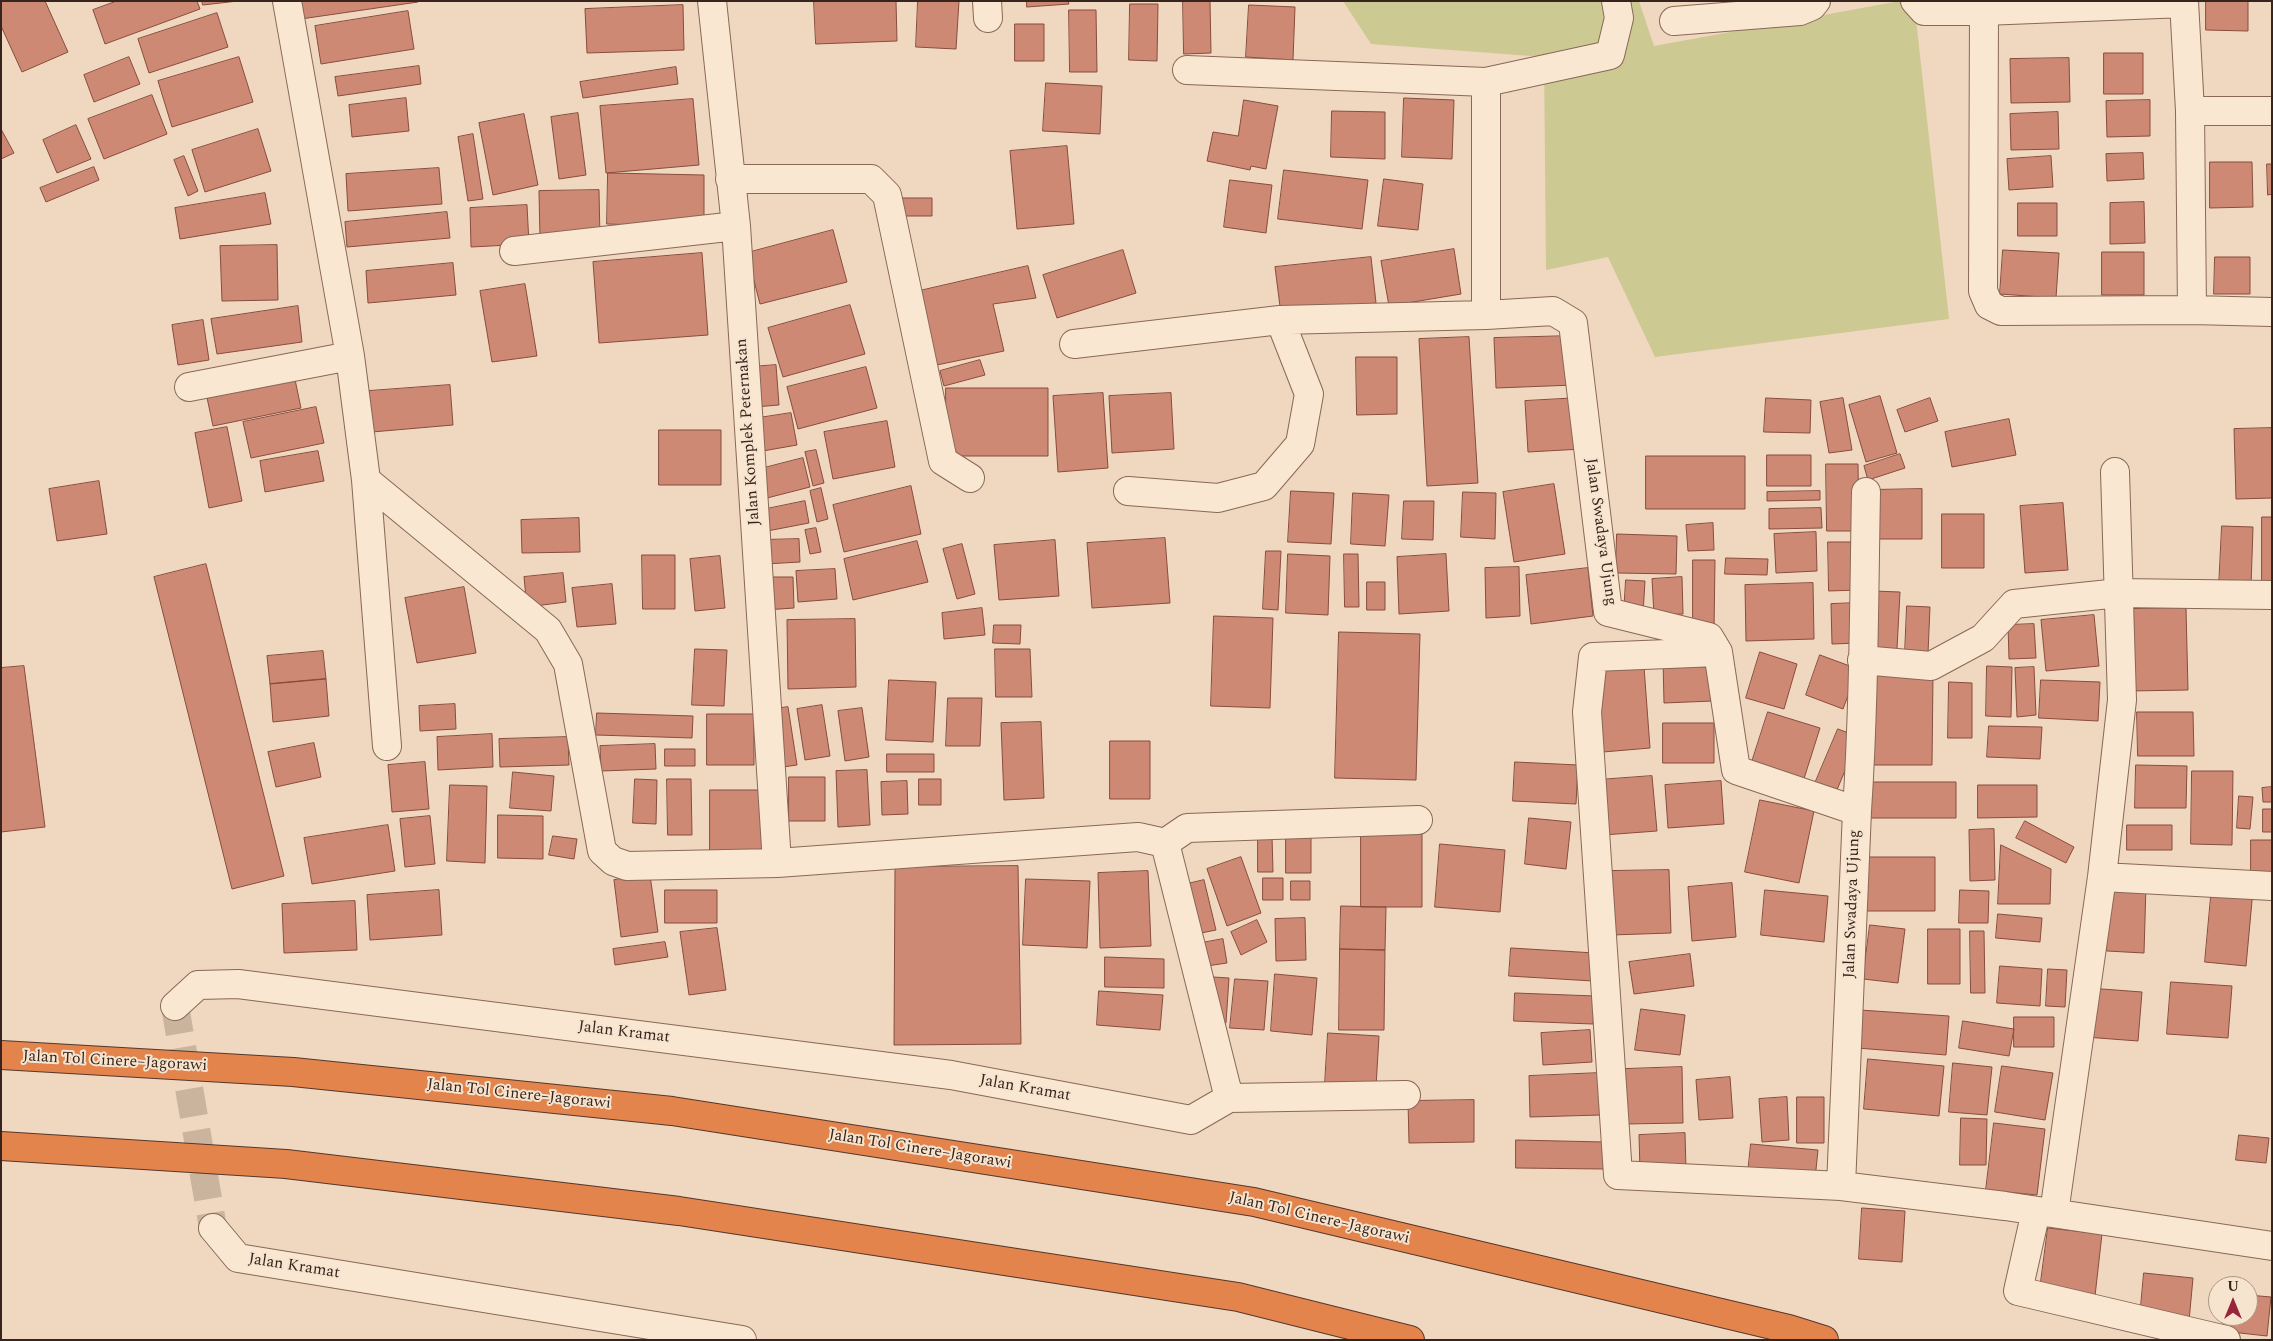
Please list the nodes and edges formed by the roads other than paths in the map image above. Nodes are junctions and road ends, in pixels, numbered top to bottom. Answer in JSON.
{"nodes":[{"id":1,"x":287,"y":1,"type":"edge"},
{"id":2,"x":712,"y":1,"type":"edge"},
{"id":3,"x":1616,"y":1,"type":"edge"},
{"id":4,"x":1816,"y":1,"type":"edge"},
{"id":5,"x":1915,"y":1,"type":"edge"},
{"id":6,"x":2184,"y":2,"type":"edge"},
{"id":7,"x":1984,"y":11,"type":"junction"},
{"id":8,"x":1674,"y":21,"type":"dead end"},
{"id":9,"x":1187,"y":70,"type":"dead end"},
{"id":10,"x":1486,"y":82,"type":"junction"},
{"id":11,"x":2190,"y":111,"type":"junction"},
{"id":12,"x":2272,"y":111,"type":"edge"},
{"id":13,"x":730,"y":179,"type":"junction"},
{"id":14,"x":736,"y":226,"type":"junction"},
{"id":15,"x":514,"y":251,"type":"dead end"},
{"id":16,"x":2192,"y":310,"type":"junction"},
{"id":17,"x":2272,"y":312,"type":"edge"},
{"id":18,"x":1486,"y":315,"type":"junction"},
{"id":19,"x":1280,"y":320,"type":"junction"},
{"id":20,"x":1074,"y":344,"type":"dead end"},
{"id":21,"x":350,"y":356,"type":"junction"},
{"id":22,"x":189,"y":387,"type":"dead end"},
{"id":23,"x":2115,"y":472,"type":"dead end"},
{"id":24,"x":970,"y":478,"type":"dead end"},
{"id":25,"x":366,"y":480,"type":"junction"},
{"id":26,"x":1128,"y":491,"type":"dead end"},
{"id":27,"x":1866,"y":492,"type":"dead end"},
{"id":28,"x":2119,"y":593,"type":"junction"},
{"id":29,"x":2272,"y":595,"type":"edge"},
{"id":30,"x":1718,"y":652,"type":"junction"},
{"id":31,"x":1862,"y":660,"type":"junction"},
{"id":32,"x":387,"y":746,"type":"dead end"},
{"id":33,"x":1857,"y":812,"type":"junction"},
{"id":34,"x":1418,"y":820,"type":"dead end"},
{"id":35,"x":1165,"y":843,"type":"junction"},
{"id":36,"x":777,"y":863,"type":"junction"},
{"id":37,"x":2102,"y":877,"type":"junction"},
{"id":38,"x":2272,"y":886,"type":"edge"},
{"id":39,"x":175,"y":1006,"type":"dead end"},
{"id":40,"x":1,"y":1055,"type":"edge"},
{"id":41,"x":1406,"y":1095,"type":"dead end"},
{"id":42,"x":1229,"y":1098,"type":"junction"},
{"id":43,"x":1,"y":1146,"type":"edge"},
{"id":44,"x":1841,"y":1186,"type":"junction"},
{"id":45,"x":2045,"y":1212,"type":"junction"},
{"id":46,"x":213,"y":1228,"type":"tunnel mouth"},
{"id":47,"x":2272,"y":1246,"type":"edge"},
{"id":48,"x":742,"y":1340,"type":"edge"},
{"id":49,"x":1410,"y":1340,"type":"edge"},
{"id":50,"x":1824,"y":1340,"type":"edge"},
{"id":51,"x":2226,"y":1340,"type":"edge"}],
"edges":[{"from":1,"to":21,"type":"street"},
{"from":2,"to":13,"type":"street","name":"Jalan Komplek Peternakan"},
{"from":3,"to":10,"type":"street"},
{"from":4,"to":8,"type":"street"},
{"from":5,"to":7,"type":"street"},
{"from":6,"to":7,"type":"street"},
{"from":6,"to":11,"type":"street"},
{"from":7,"to":16,"type":"street"},
{"from":9,"to":10,"type":"street"},
{"from":10,"to":18,"type":"street"},
{"from":11,"to":12,"type":"street"},
{"from":11,"to":16,"type":"street"},
{"from":13,"to":14,"type":"street","name":"Jalan Komplek Peternakan"},
{"from":13,"to":24,"type":"street"},
{"from":14,"to":15,"type":"street"},
{"from":14,"to":36,"type":"street","name":"Jalan Komplek Peternakan"},
{"from":16,"to":17,"type":"street"},
{"from":18,"to":19,"type":"street"},
{"from":18,"to":30,"type":"street","name":"Jalan Swadaya Ujung"},
{"from":19,"to":20,"type":"street"},
{"from":19,"to":26,"type":"street"},
{"from":21,"to":22,"type":"street"},
{"from":21,"to":25,"type":"street"},
{"from":23,"to":28,"type":"street"},
{"from":25,"to":32,"type":"street"},
{"from":25,"to":36,"type":"street"},
{"from":27,"to":31,"type":"street"},
{"from":28,"to":29,"type":"street"},
{"from":28,"to":31,"type":"street"},
{"from":28,"to":37,"type":"street"},
{"from":30,"to":33,"type":"street","name":"Jalan Swadaya Ujung"},
{"from":30,"to":44,"type":"street"},
{"from":31,"to":33,"type":"street"},
{"from":33,"to":44,"type":"street","name":"Jalan Swadaya Ujung"},
{"from":34,"to":35,"type":"street"},
{"from":35,"to":36,"type":"street"},
{"from":35,"to":42,"type":"street"},
{"from":37,"to":38,"type":"street"},
{"from":37,"to":45,"type":"street"},
{"from":39,"to":42,"type":"street","name":"Jalan Kramat"},
{"from":40,"to":50,"type":"highway","name":"Jalan Tol Cinere–Jagorawi"},
{"from":41,"to":42,"type":"street"},
{"from":43,"to":49,"type":"highway"},
{"from":44,"to":45,"type":"street"},
{"from":45,"to":47,"type":"street"},
{"from":45,"to":51,"type":"street"},
{"from":46,"to":48,"type":"street","name":"Jalan Kramat"}]}
